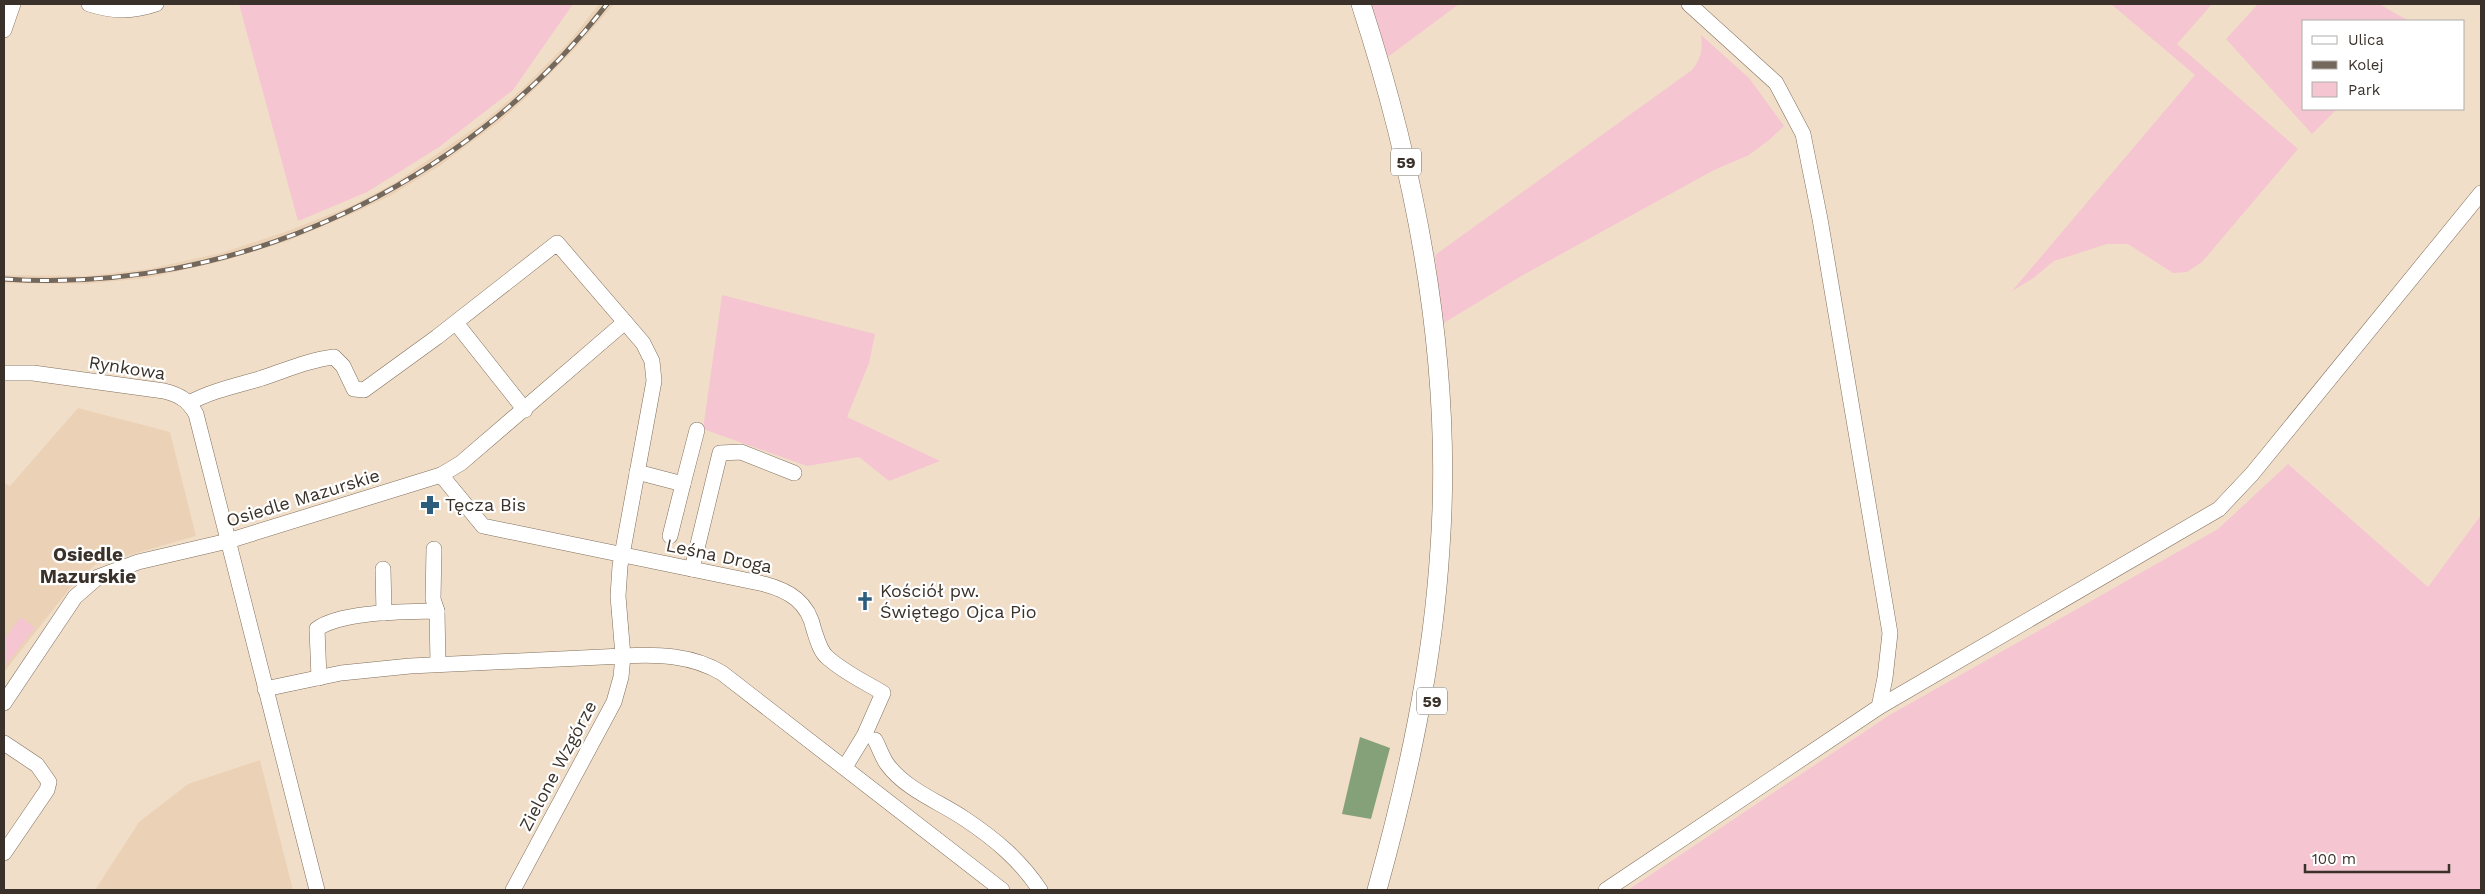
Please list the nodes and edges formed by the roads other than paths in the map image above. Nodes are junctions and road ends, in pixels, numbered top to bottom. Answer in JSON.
{"nodes":[{"id":1,"x":17,"y":4,"type":"edge"},
{"id":2,"x":89,"y":4,"type":"edge"},
{"id":3,"x":156,"y":4,"type":"edge"},
{"id":4,"x":1361,"y":4,"type":"edge"},
{"id":5,"x":1689,"y":4,"type":"edge"},
{"id":6,"x":4,"y":30,"type":"edge"},
{"id":7,"x":2481,"y":194,"type":"edge"},
{"id":8,"x":625,"y":322,"type":"junction"},
{"id":9,"x":456,"y":323,"type":"junction"},
{"id":10,"x":4,"y":374,"type":"edge"},
{"id":11,"x":189,"y":403,"type":"junction"},
{"id":12,"x":525,"y":410,"type":"junction"},
{"id":13,"x":696,"y":430,"type":"dead end"},
{"id":14,"x":637,"y":472,"type":"junction"},
{"id":15,"x":794,"y":473,"type":"dead end"},
{"id":16,"x":441,"y":475,"type":"junction"},
{"id":17,"x":683,"y":484,"type":"junction"},
{"id":18,"x":670,"y":536,"type":"dead end"},
{"id":19,"x":228,"y":541,"type":"junction"},
{"id":20,"x":434,"y":549,"type":"dead end"},
{"id":21,"x":622,"y":555,"type":"junction"},
{"id":22,"x":384,"y":569,"type":"dead end"},
{"id":23,"x":692,"y":569,"type":"junction"},
{"id":24,"x":1438,"y":580,"type":"junction"},
{"id":25,"x":436,"y":611,"type":"junction"},
{"id":26,"x":384,"y":613,"type":"junction"},
{"id":27,"x":623,"y":656,"type":"junction"},
{"id":28,"x":438,"y":664,"type":"junction"},
{"id":29,"x":319,"y":678,"type":"junction"},
{"id":30,"x":265,"y":689,"type":"junction"},
{"id":31,"x":4,"y":703,"type":"edge"},
{"id":32,"x":1879,"y":707,"type":"junction"},
{"id":33,"x":875,"y":740,"type":"dead end"},
{"id":34,"x":4,"y":744,"type":"edge"},
{"id":35,"x":846,"y":767,"type":"junction"},
{"id":36,"x":4,"y":853,"type":"edge"},
{"id":37,"x":317,"y":890,"type":"edge"},
{"id":38,"x":513,"y":890,"type":"edge"},
{"id":39,"x":1002,"y":890,"type":"edge"},
{"id":40,"x":1040,"y":890,"type":"edge"},
{"id":41,"x":1377,"y":890,"type":"edge"},
{"id":42,"x":1390,"y":890,"type":"edge"},
{"id":43,"x":1606,"y":890,"type":"edge"}],
"edges":[{"from":1,"to":6,"type":"street"},
{"from":2,"to":3,"type":"street"},
{"from":4,"to":24,"type":"main road","number":"59"},
{"from":5,"to":32,"type":"street"},
{"from":7,"to":32,"type":"street"},
{"from":8,"to":9,"type":"street"},
{"from":8,"to":12,"type":"street","name":"Osiedle Mazurskie"},
{"from":8,"to":14,"type":"street"},
{"from":9,"to":11,"type":"street"},
{"from":9,"to":12,"type":"street"},
{"from":10,"to":11,"type":"street","name":"Rynkowa"},
{"from":11,"to":19,"type":"street"},
{"from":12,"to":16,"type":"street","name":"Osiedle Mazurskie"},
{"from":13,"to":17,"type":"street"},
{"from":14,"to":17,"type":"street"},
{"from":14,"to":21,"type":"street"},
{"from":15,"to":23,"type":"street"},
{"from":16,"to":19,"type":"street","name":"Osiedle Mazurskie"},
{"from":16,"to":21,"type":"street","name":"Leśna Droga"},
{"from":17,"to":18,"type":"street"},
{"from":19,"to":30,"type":"street"},
{"from":19,"to":31,"type":"street","name":"Osiedle Mazurskie"},
{"from":20,"to":25,"type":"street"},
{"from":21,"to":23,"type":"street","name":"Leśna Droga"},
{"from":21,"to":27,"type":"street"},
{"from":22,"to":26,"type":"street"},
{"from":23,"to":35,"type":"street","name":"Leśna Droga"},
{"from":24,"to":41,"type":"main road","number":"59"},
{"from":24,"to":42,"type":"main road","number":"59"},
{"from":25,"to":26,"type":"street"},
{"from":25,"to":28,"type":"street"},
{"from":26,"to":29,"type":"street"},
{"from":27,"to":28,"type":"street"},
{"from":27,"to":35,"type":"street"},
{"from":27,"to":38,"type":"street","name":"Zielone Wzgórze"},
{"from":28,"to":29,"type":"street"},
{"from":29,"to":30,"type":"street"},
{"from":30,"to":37,"type":"street"},
{"from":32,"to":43,"type":"street"},
{"from":33,"to":40,"type":"street"},
{"from":34,"to":36,"type":"street"},
{"from":35,"to":39,"type":"street"}]}
